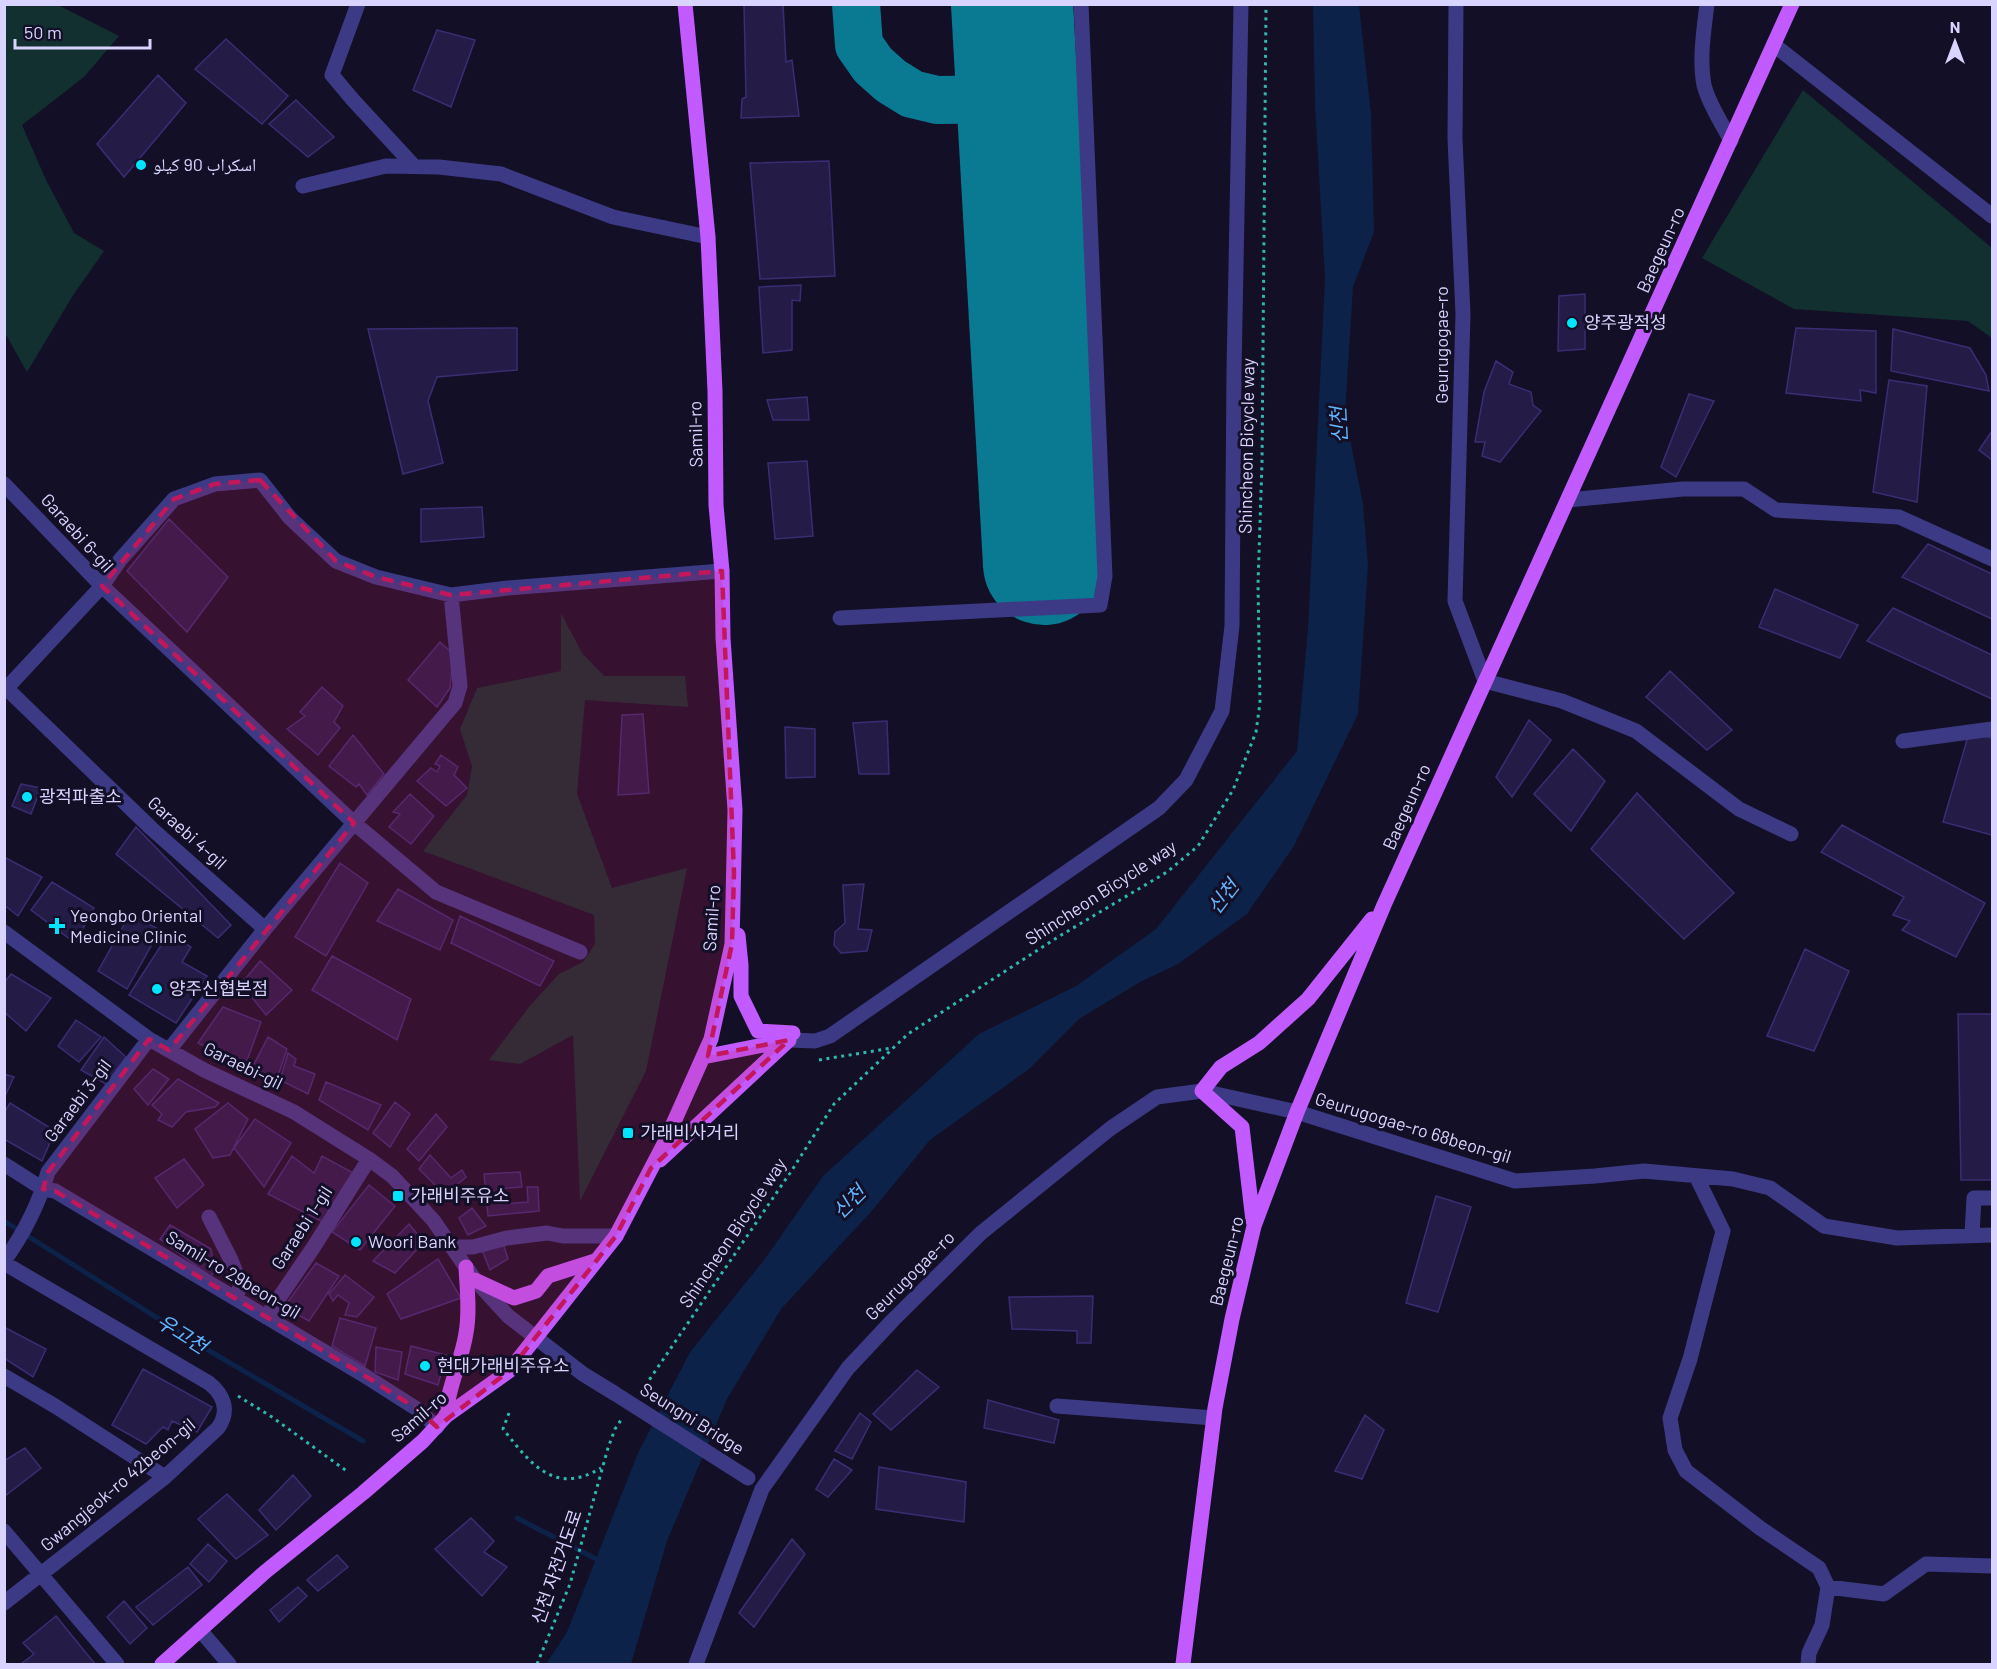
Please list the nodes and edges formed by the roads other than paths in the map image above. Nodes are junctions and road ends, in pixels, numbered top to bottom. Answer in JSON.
{"nodes":[{"id":1,"x":358,"y":4,"type":"edge"},
{"id":2,"x":685,"y":4,"type":"edge"},
{"id":3,"x":1081,"y":4,"type":"edge"},
{"id":4,"x":1241,"y":4,"type":"edge"},
{"id":5,"x":1456,"y":4,"type":"edge"},
{"id":6,"x":1707,"y":4,"type":"edge"},
{"id":7,"x":1792,"y":4,"type":"edge"},
{"id":8,"x":1774,"y":45,"type":"junction"},
{"id":9,"x":1731,"y":141,"type":"junction"},
{"id":10,"x":414,"y":166,"type":"junction"},
{"id":11,"x":303,"y":186,"type":"dead end"},
{"id":12,"x":1992,"y":216,"type":"edge"},
{"id":13,"x":708,"y":237,"type":"junction"},
{"id":14,"x":4,"y":484,"type":"edge"},
{"id":15,"x":1568,"y":500,"type":"junction"},
{"id":16,"x":1992,"y":559,"type":"edge"},
{"id":17,"x":722,"y":571,"type":"junction"},
{"id":18,"x":102,"y":586,"type":"junction"},
{"id":19,"x":452,"y":595,"type":"junction"},
{"id":20,"x":840,"y":618,"type":"dead end"},
{"id":21,"x":1485,"y":681,"type":"junction"},
{"id":22,"x":5,"y":689,"type":"edge"},
{"id":23,"x":1992,"y":729,"type":"edge"},
{"id":24,"x":1903,"y":741,"type":"dead end"},
{"id":25,"x":354,"y":823,"type":"junction"},
{"id":26,"x":1791,"y":834,"type":"dead end"},
{"id":27,"x":734,"y":895,"type":"junction"},
{"id":28,"x":1384,"y":905,"type":"junction"},
{"id":29,"x":265,"y":929,"type":"junction"},
{"id":30,"x":4,"y":932,"type":"edge"},
{"id":31,"x":580,"y":952,"type":"dead end"},
{"id":32,"x":791,"y":1037,"type":"junction"},
{"id":33,"x":149,"y":1039,"type":"junction"},
{"id":34,"x":169,"y":1050,"type":"junction"},
{"id":35,"x":703,"y":1057,"type":"junction"},
{"id":36,"x":1202,"y":1091,"type":"junction"},
{"id":37,"x":1297,"y":1112,"type":"junction"},
{"id":38,"x":369,"y":1159,"type":"junction"},
{"id":39,"x":4,"y":1164,"type":"edge"},
{"id":40,"x":651,"y":1168,"type":"junction"},
{"id":41,"x":1696,"y":1176,"type":"junction"},
{"id":42,"x":43,"y":1189,"type":"junction"},
{"id":43,"x":1992,"y":1198,"type":"edge"},
{"id":44,"x":209,"y":1217,"type":"dead end"},
{"id":45,"x":1254,"y":1226,"type":"junction"},
{"id":46,"x":1992,"y":1234,"type":"edge"},
{"id":47,"x":1972,"y":1235,"type":"junction"},
{"id":48,"x":616,"y":1236,"type":"junction"},
{"id":49,"x":452,"y":1247,"type":"junction"},
{"id":50,"x":7,"y":1257,"type":"edge"},
{"id":51,"x":595,"y":1262,"type":"junction"},
{"id":52,"x":470,"y":1274,"type":"junction"},
{"id":53,"x":235,"y":1298,"type":"junction"},
{"id":54,"x":266,"y":1317,"type":"junction"},
{"id":55,"x":537,"y":1336,"type":"junction"},
{"id":56,"x":4,"y":1376,"type":"edge"},
{"id":57,"x":1057,"y":1406,"type":"dead end"},
{"id":58,"x":1214,"y":1418,"type":"junction"},
{"id":59,"x":441,"y":1421,"type":"junction"},
{"id":60,"x":165,"y":1477,"type":"junction"},
{"id":61,"x":762,"y":1489,"type":"junction"},
{"id":62,"x":4,"y":1531,"type":"edge"},
{"id":63,"x":1992,"y":1566,"type":"edge"},
{"id":64,"x":42,"y":1574,"type":"junction"},
{"id":65,"x":1828,"y":1587,"type":"junction"},
{"id":66,"x":4,"y":1603,"type":"edge"},
{"id":67,"x":200,"y":1630,"type":"junction"},
{"id":68,"x":117,"y":1665,"type":"edge"},
{"id":69,"x":162,"y":1665,"type":"edge"},
{"id":70,"x":230,"y":1665,"type":"edge"},
{"id":71,"x":696,"y":1665,"type":"edge"},
{"id":72,"x":1183,"y":1665,"type":"edge"},
{"id":73,"x":1808,"y":1665,"type":"edge"}],
"edges":[{"from":1,"to":10,"type":"street"},
{"from":2,"to":13,"type":"main road","name":"Samil-ro"},
{"from":3,"to":20,"type":"street"},
{"from":4,"to":32,"type":"street"},
{"from":5,"to":21,"type":"street","name":"Geurugogae-ro"},
{"from":6,"to":9,"type":"street"},
{"from":7,"to":8,"type":"main road","name":"Baegeun-ro"},
{"from":8,"to":9,"type":"main road","name":"Baegeun-ro"},
{"from":8,"to":12,"type":"street"},
{"from":9,"to":15,"type":"main road","name":"Baegeun-ro"},
{"from":10,"to":11,"type":"street"},
{"from":10,"to":13,"type":"street"},
{"from":13,"to":17,"type":"main road","name":"Samil-ro"},
{"from":14,"to":18,"type":"street","name":"Garaebi 6-gil"},
{"from":15,"to":16,"type":"street"},
{"from":15,"to":21,"type":"main road","name":"Baegeun-ro"},
{"from":17,"to":19,"type":"street"},
{"from":17,"to":27,"type":"main road","name":"Samil-ro"},
{"from":18,"to":19,"type":"street"},
{"from":18,"to":22,"type":"street","name":"Garaebi 6-gil"},
{"from":18,"to":25,"type":"street"},
{"from":19,"to":25,"type":"street"},
{"from":21,"to":26,"type":"street"},
{"from":21,"to":28,"type":"main road","name":"Baegeun-ro"},
{"from":22,"to":29,"type":"street","name":"Garaebi 4-gil"},
{"from":23,"to":24,"type":"street"},
{"from":25,"to":29,"type":"street"},
{"from":25,"to":31,"type":"street"},
{"from":27,"to":32,"type":"main road"},
{"from":27,"to":35,"type":"main road","name":"Samil-ro"},
{"from":28,"to":36,"type":"main road"},
{"from":28,"to":37,"type":"main road","name":"Baegeun-ro"},
{"from":29,"to":34,"type":"street"},
{"from":30,"to":33,"type":"street","name":"Garaebi-gil"},
{"from":32,"to":35,"type":"main road"},
{"from":32,"to":40,"type":"main road"},
{"from":33,"to":34,"type":"street","name":"Garaebi-gil"},
{"from":33,"to":42,"type":"street","name":"Garaebi 3-gil"},
{"from":34,"to":38,"type":"street","name":"Garaebi-gil"},
{"from":35,"to":40,"type":"main road","name":"Samil-ro"},
{"from":36,"to":37,"type":"street","name":"Geurugogae-ro"},
{"from":36,"to":45,"type":"main road"},
{"from":36,"to":61,"type":"street","name":"Geurugogae-ro"},
{"from":37,"to":41,"type":"street","name":"Geurugogae-ro 68beon-gil"},
{"from":37,"to":45,"type":"main road","name":"Baegeun-ro"},
{"from":38,"to":49,"type":"street","name":"Garaebi-gil"},
{"from":38,"to":54,"type":"street","name":"Garaebi 1-gil"},
{"from":39,"to":42,"type":"street","name":"Samil-ro 29beon-gil"},
{"from":40,"to":48,"type":"main road","name":"Samil-ro"},
{"from":41,"to":47,"type":"street","name":"Geurugogae-ro 68beon-gil"},
{"from":41,"to":65,"type":"street"},
{"from":42,"to":50,"type":"street","name":"Garaebi 3-gil"},
{"from":42,"to":53,"type":"street","name":"Samil-ro 29beon-gil"},
{"from":43,"to":47,"type":"street"},
{"from":44,"to":53,"type":"street"},
{"from":45,"to":58,"type":"main road","name":"Baegeun-ro"},
{"from":46,"to":47,"type":"street","name":"Geurugogae-ro 68beon-gil"},
{"from":48,"to":49,"type":"street"},
{"from":48,"to":51,"type":"main road","name":"Samil-ro"},
{"from":49,"to":52,"type":"street","name":"Garaebi-gil"},
{"from":50,"to":60,"type":"street","name":"Gwangjeok-ro 42beon-gil"},
{"from":51,"to":52,"type":"main road"},
{"from":51,"to":55,"type":"main road","name":"Samil-ro"},
{"from":52,"to":55,"type":"street","name":"Garaebi-gil"},
{"from":52,"to":59,"type":"main road"},
{"from":53,"to":54,"type":"street","name":"Samil-ro 29beon-gil"},
{"from":54,"to":59,"type":"street","name":"Samil-ro 29beon-gil"},
{"from":55,"to":59,"type":"main road","name":"Samil-ro"},
{"from":55,"to":61,"type":"street","name":"Seungni Bridge","bridge":true},
{"from":56,"to":60,"type":"street"},
{"from":57,"to":58,"type":"street"},
{"from":58,"to":72,"type":"main road","name":"Baegeun-ro"},
{"from":59,"to":67,"type":"main road","name":"Samil-ro"},
{"from":60,"to":64,"type":"street","name":"Gwangjeok-ro 42beon-gil"},
{"from":61,"to":71,"type":"street","name":"Geurugogae-ro"},
{"from":62,"to":64,"type":"street"},
{"from":63,"to":65,"type":"street"},
{"from":64,"to":66,"type":"street","name":"Gwangjeok-ro 42beon-gil"},
{"from":64,"to":68,"type":"street"},
{"from":65,"to":73,"type":"street"},
{"from":67,"to":69,"type":"main road","name":"Samil-ro"},
{"from":67,"to":70,"type":"street"}]}
